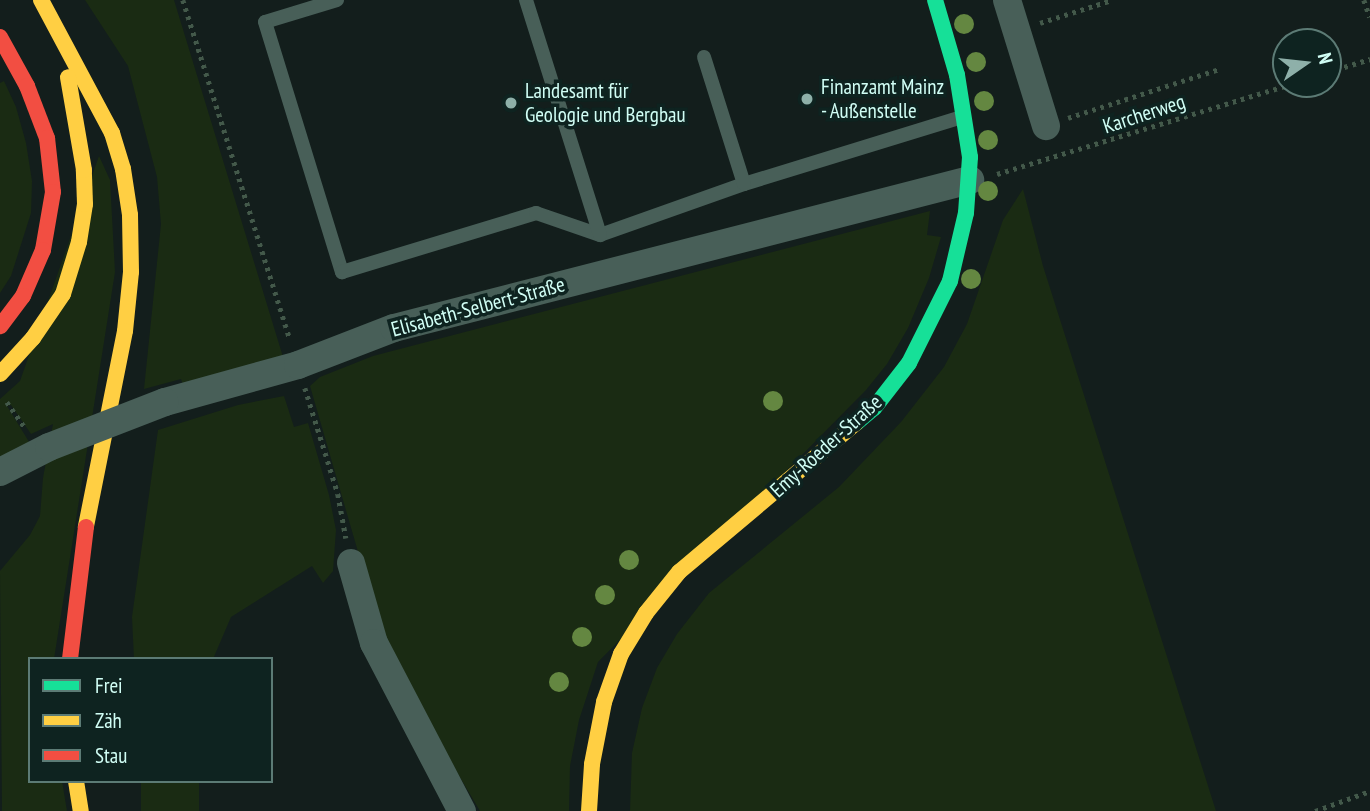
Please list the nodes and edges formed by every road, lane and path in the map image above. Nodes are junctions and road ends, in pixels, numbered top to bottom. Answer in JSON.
{"nodes":[{"id":1,"x":41,"y":0,"type":"edge"},
{"id":2,"x":183,"y":0,"type":"edge"},
{"id":3,"x":337,"y":0,"type":"edge"},
{"id":4,"x":526,"y":0,"type":"edge"},
{"id":5,"x":935,"y":0,"type":"edge"},
{"id":6,"x":1007,"y":0,"type":"edge"},
{"id":7,"x":1112,"y":0,"type":"edge"},
{"id":8,"x":1364,"y":0,"type":"edge"},
{"id":9,"x":51,"y":18,"type":"junction"},
{"id":10,"x":1370,"y":18,"type":"edge"},
{"id":11,"x":1016,"y":31,"type":"junction"},
{"id":12,"x":0,"y":37,"type":"edge"},
{"id":13,"x":704,"y":57,"type":"dead end"},
{"id":14,"x":1370,"y":59,"type":"edge"},
{"id":15,"x":1342,"y":68,"type":"edge"},
{"id":16,"x":1217,"y":70,"type":"dead end"},
{"id":17,"x":1272,"y":90,"type":"edge"},
{"id":18,"x":966,"y":115,"type":"junction"},
{"id":19,"x":1046,"y":126,"type":"joint"},
{"id":20,"x":1006,"y":173,"type":"dead end"},
{"id":21,"x":970,"y":180,"type":"junction"},
{"id":22,"x":744,"y":184,"type":"junction"},
{"id":23,"x":600,"y":235,"type":"junction"},
{"id":24,"x":0,"y":326,"type":"edge"},
{"id":25,"x":298,"y":365,"type":"junction"},
{"id":26,"x":0,"y":374,"type":"edge"},
{"id":27,"x":3,"y":397,"type":"dead end"},
{"id":28,"x":45,"y":449,"type":"junction"},
{"id":29,"x":0,"y":472,"type":"edge"},
{"id":30,"x":351,"y":563,"type":"joint"},
{"id":31,"x":69,"y":657,"type":"edge"},
{"id":32,"x":76,"y":783,"type":"edge"},
{"id":33,"x":1370,"y":791,"type":"edge"},
{"id":34,"x":81,"y":811,"type":"edge"},
{"id":35,"x":462,"y":811,"type":"edge"},
{"id":36,"x":589,"y":811,"type":"edge"},
{"id":37,"x":1315,"y":811,"type":"edge"}],
"edges":[{"from":1,"to":9,"type":"main road"},
{"from":2,"to":25,"type":"path"},
{"from":3,"to":23,"type":"lane"},
{"from":4,"to":23,"type":"lane"},
{"from":5,"to":18,"type":"main road","name":"Emy-Roeder-Straße"},
{"from":6,"to":11,"type":"street"},
{"from":7,"to":11,"type":"path"},
{"from":8,"to":10,"type":"path"},
{"from":9,"to":26,"type":"main road"},
{"from":9,"to":31,"type":"main road"},
{"from":11,"to":19,"type":"street"},
{"from":12,"to":24,"type":"main road"},
{"from":13,"to":22,"type":"lane"},
{"from":14,"to":15,"type":"path"},
{"from":16,"to":19,"type":"path"},
{"from":17,"to":20,"type":"path","name":"Karcherweg"},
{"from":18,"to":21,"type":"main road","name":"Emy-Roeder-Straße"},
{"from":18,"to":22,"type":"lane"},
{"from":21,"to":25,"type":"street","name":"Elisabeth-Selbert-Straße"},
{"from":21,"to":36,"type":"main road","name":"Emy-Roeder-Straße"},
{"from":22,"to":23,"type":"lane"},
{"from":25,"to":28,"type":"street","name":"Elisabeth-Selbert-Straße","bridge":true},
{"from":25,"to":30,"type":"path"},
{"from":27,"to":28,"type":"path"},
{"from":28,"to":29,"type":"street","name":"Elisabeth-Selbert-Straße"},
{"from":30,"to":35,"type":"street"},
{"from":32,"to":34,"type":"main road"},
{"from":33,"to":37,"type":"path"}]}
